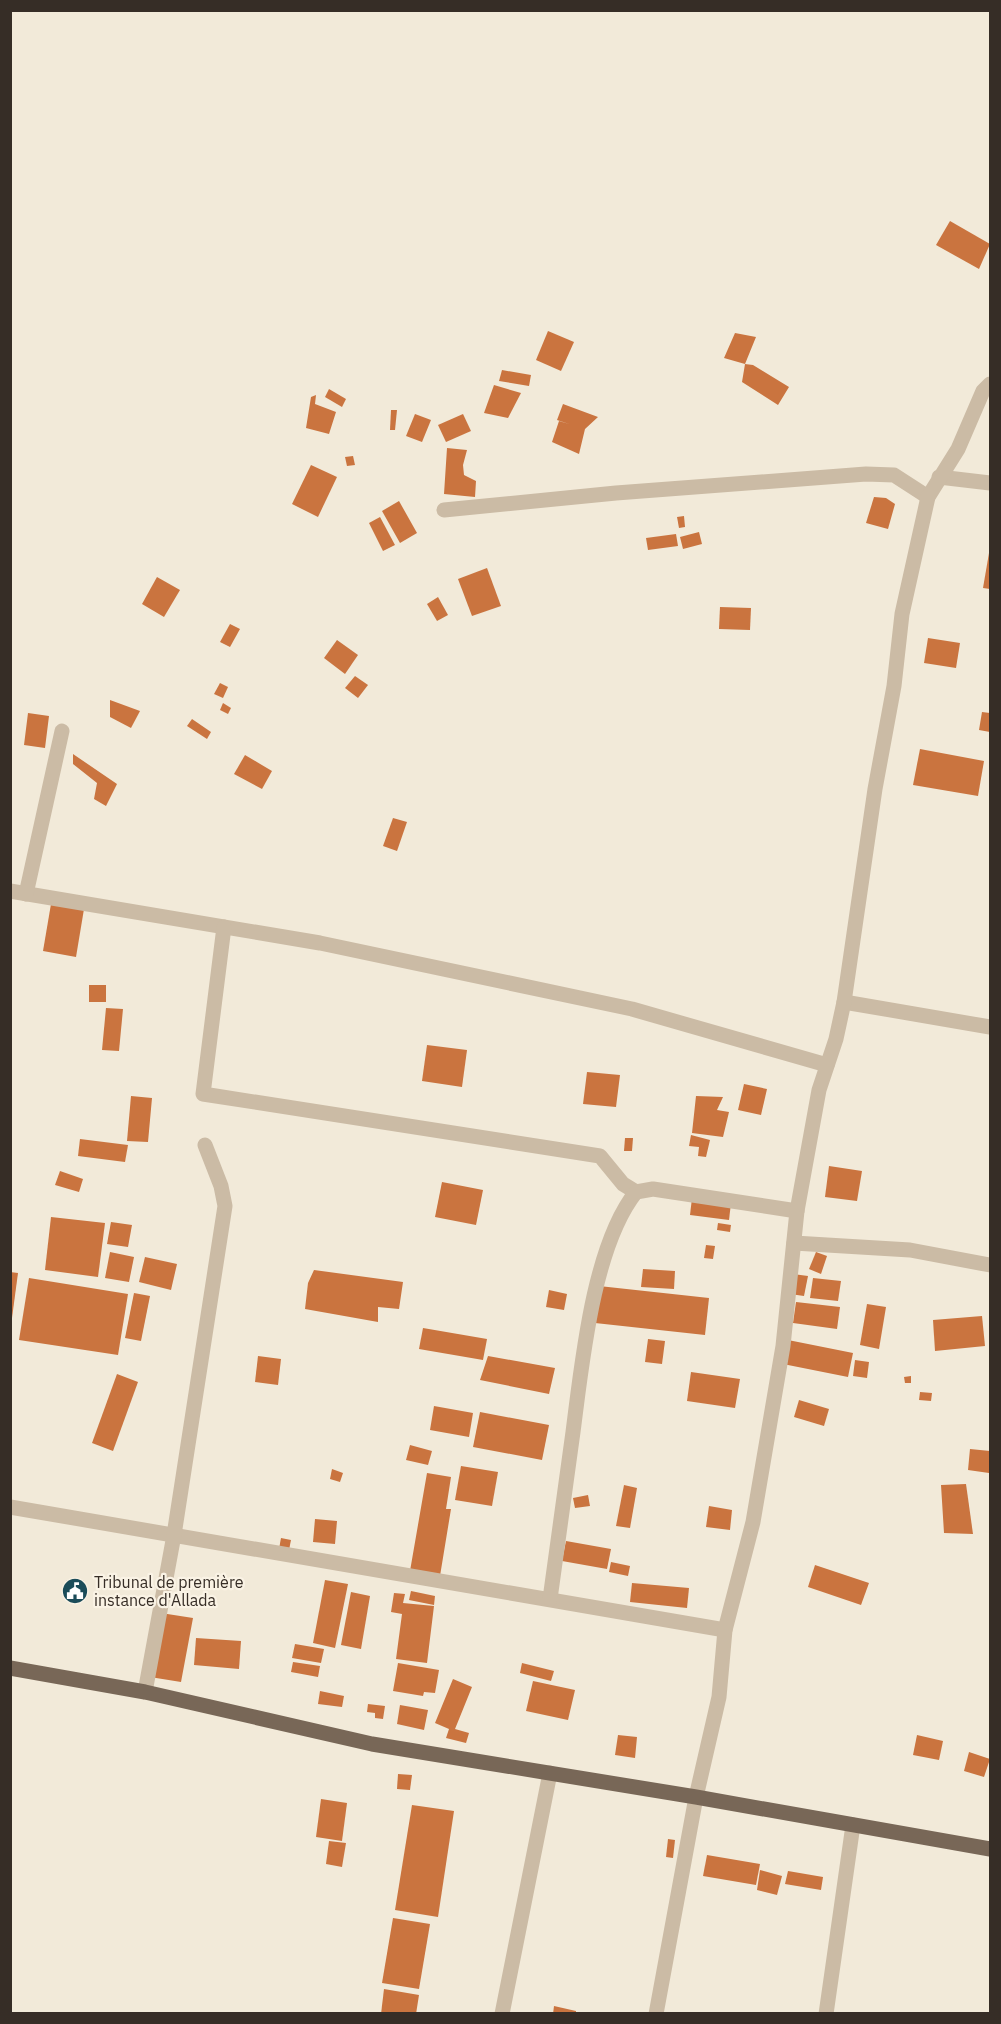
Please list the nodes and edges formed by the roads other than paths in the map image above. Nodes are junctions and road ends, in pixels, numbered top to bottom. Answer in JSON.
{"nodes":[{"id":1,"x":990,"y":384,"type":"edge"},
{"id":2,"x":939,"y":477,"type":"junction"},
{"id":3,"x":990,"y":483,"type":"edge"},
{"id":4,"x":928,"y":497,"type":"junction"},
{"id":5,"x":444,"y":510,"type":"dead end"},
{"id":6,"x":62,"y":731,"type":"dead end"},
{"id":7,"x":10,"y":891,"type":"edge"},
{"id":8,"x":26,"y":894,"type":"junction"},
{"id":9,"x":224,"y":927,"type":"junction"},
{"id":10,"x":844,"y":1002,"type":"junction"},
{"id":11,"x":990,"y":1028,"type":"edge"},
{"id":12,"x":827,"y":1065,"type":"junction"},
{"id":13,"x":206,"y":1145,"type":"dead end"},
{"id":14,"x":636,"y":1192,"type":"junction"},
{"id":15,"x":797,"y":1211,"type":"junction"},
{"id":16,"x":794,"y":1243,"type":"junction"},
{"id":17,"x":990,"y":1265,"type":"edge"},
{"id":18,"x":10,"y":1507,"type":"edge"},
{"id":19,"x":174,"y":1535,"type":"junction"},
{"id":20,"x":550,"y":1599,"type":"junction"},
{"id":21,"x":725,"y":1630,"type":"junction"},
{"id":22,"x":10,"y":1668,"type":"edge"},
{"id":23,"x":145,"y":1692,"type":"junction"},
{"id":24,"x":550,"y":1773,"type":"junction"},
{"id":25,"x":696,"y":1797,"type":"junction"},
{"id":26,"x":853,"y":1825,"type":"junction"},
{"id":27,"x":990,"y":1849,"type":"edge"},
{"id":28,"x":502,"y":2013,"type":"edge"},
{"id":29,"x":656,"y":2013,"type":"edge"},
{"id":30,"x":826,"y":2013,"type":"edge"}],
"edges":[{"from":1,"to":2,"type":"street"},
{"from":2,"to":3,"type":"street"},
{"from":2,"to":4,"type":"street"},
{"from":4,"to":5,"type":"street"},
{"from":4,"to":10,"type":"street"},
{"from":6,"to":8,"type":"street"},
{"from":7,"to":8,"type":"street"},
{"from":8,"to":9,"type":"street"},
{"from":9,"to":12,"type":"street"},
{"from":9,"to":14,"type":"street"},
{"from":10,"to":11,"type":"street"},
{"from":10,"to":12,"type":"street"},
{"from":12,"to":15,"type":"street"},
{"from":13,"to":19,"type":"street"},
{"from":14,"to":15,"type":"street"},
{"from":14,"to":20,"type":"street"},
{"from":15,"to":16,"type":"street"},
{"from":16,"to":17,"type":"street"},
{"from":16,"to":21,"type":"street"},
{"from":18,"to":19,"type":"street"},
{"from":19,"to":20,"type":"street"},
{"from":19,"to":23,"type":"street"},
{"from":20,"to":21,"type":"street"},
{"from":21,"to":25,"type":"street"},
{"from":22,"to":23,"type":"main road"},
{"from":23,"to":24,"type":"main road"},
{"from":24,"to":25,"type":"main road"},
{"from":24,"to":28,"type":"street"},
{"from":25,"to":26,"type":"main road"},
{"from":25,"to":29,"type":"street"},
{"from":26,"to":27,"type":"main road"},
{"from":26,"to":30,"type":"street"}]}
